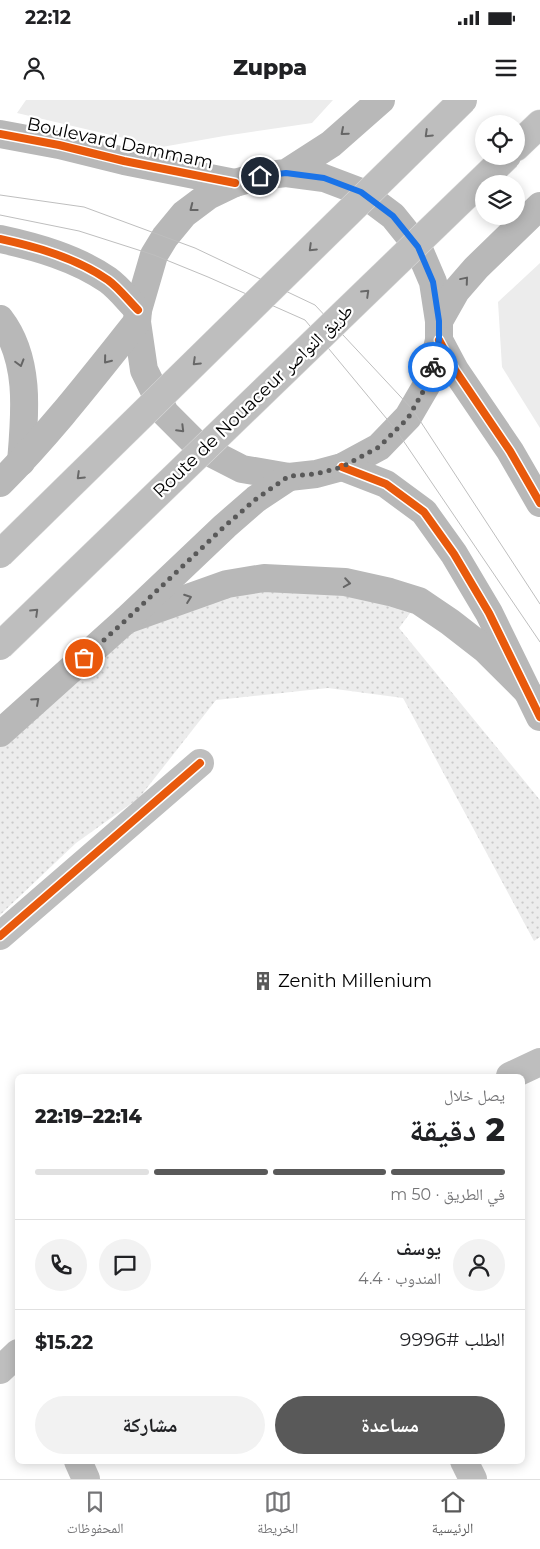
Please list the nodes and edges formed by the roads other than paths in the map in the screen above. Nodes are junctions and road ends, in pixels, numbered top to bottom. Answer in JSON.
{"nodes":[{"id":1,"x":381,"y":100,"type":"edge"},
{"id":2,"x":463,"y":100,"type":"edge"},
{"id":3,"x":540,"y":124,"type":"edge"},
{"id":4,"x":0,"y":134,"type":"edge"},
{"id":5,"x":525,"y":138,"type":"edge"},
{"id":6,"x":498,"y":165,"type":"edge"},
{"id":7,"x":286,"y":173,"type":"junction"},
{"id":8,"x":235,"y":183,"type":"junction"},
{"id":9,"x":540,"y":206,"type":"edge"},
{"id":10,"x":0,"y":239,"type":"edge"},
{"id":11,"x":138,"y":316,"type":"junction"},
{"id":12,"x":0,"y":319,"type":"edge"},
{"id":13,"x":439,"y":331,"type":"junction"},
{"id":14,"x":21,"y":462,"type":"junction"},
{"id":15,"x":342,"y":467,"type":"junction"},
{"id":16,"x":289,"y":476,"type":"junction"},
{"id":17,"x":0,"y":483,"type":"edge"},
{"id":18,"x":540,"y":503,"type":"edge"},
{"id":19,"x":0,"y":554,"type":"edge"},
{"id":20,"x":126,"y":620,"type":"junction"},
{"id":21,"x":0,"y":646,"type":"edge"},
{"id":22,"x":527,"y":691,"type":"junction"},
{"id":23,"x":540,"y":717,"type":"edge"},
{"id":24,"x":0,"y":733,"type":"edge"},
{"id":25,"x":200,"y":763,"type":"dead end"},
{"id":26,"x":0,"y":936,"type":"edge"},
{"id":27,"x":540,"y":1062,"type":"edge"},
{"id":28,"x":514,"y":1074,"type":"edge"},
{"id":29,"x":15,"y":1356,"type":"edge"},
{"id":30,"x":0,"y":1370,"type":"edge"},
{"id":31,"x":79,"y":1464,"type":"edge"},
{"id":32,"x":466,"y":1464,"type":"edge"},
{"id":33,"x":86,"y":1479,"type":"edge"},
{"id":34,"x":473,"y":1479,"type":"edge"}],
"edges":[{"from":1,"to":7,"type":"main road","one_way":true},
{"from":2,"to":19,"type":"main road","one_way":true,"bridge":true},
{"from":3,"to":5,"type":"main road"},
{"from":4,"to":8,"type":"main road","name":"Boulevard Dammam"},
{"from":21,"to":6,"type":"main road","name":"Route de Nouaceur طريق النواصر","one_way":true,"bridge":true},
{"from":7,"to":8,"type":"main road"},
{"from":7,"to":13,"type":"main road"},
{"from":8,"to":11,"type":"main road","one_way":true},
{"from":13,"to":9,"type":"main road","one_way":true},
{"from":10,"to":11,"type":"main road"},
{"from":11,"to":14,"type":"main road","one_way":true},
{"from":11,"to":16,"type":"main road","one_way":true},
{"from":12,"to":14,"type":"main road","one_way":true},
{"from":13,"to":15,"type":"main road"},
{"from":13,"to":18,"type":"main road"},
{"from":14,"to":17,"type":"main road"},
{"from":15,"to":16,"type":"main road"},
{"from":15,"to":22,"type":"main road"},
{"from":16,"to":20,"type":"main road"},
{"from":20,"to":22,"type":"main road","one_way":true},
{"from":24,"to":20,"type":"main road","one_way":true},
{"from":22,"to":23,"type":"main road"},
{"from":25,"to":26,"type":"main road"},
{"from":27,"to":28,"type":"main road"},
{"from":29,"to":30,"type":"main road"},
{"from":31,"to":33,"type":"main road"},
{"from":32,"to":34,"type":"main road"}]}
